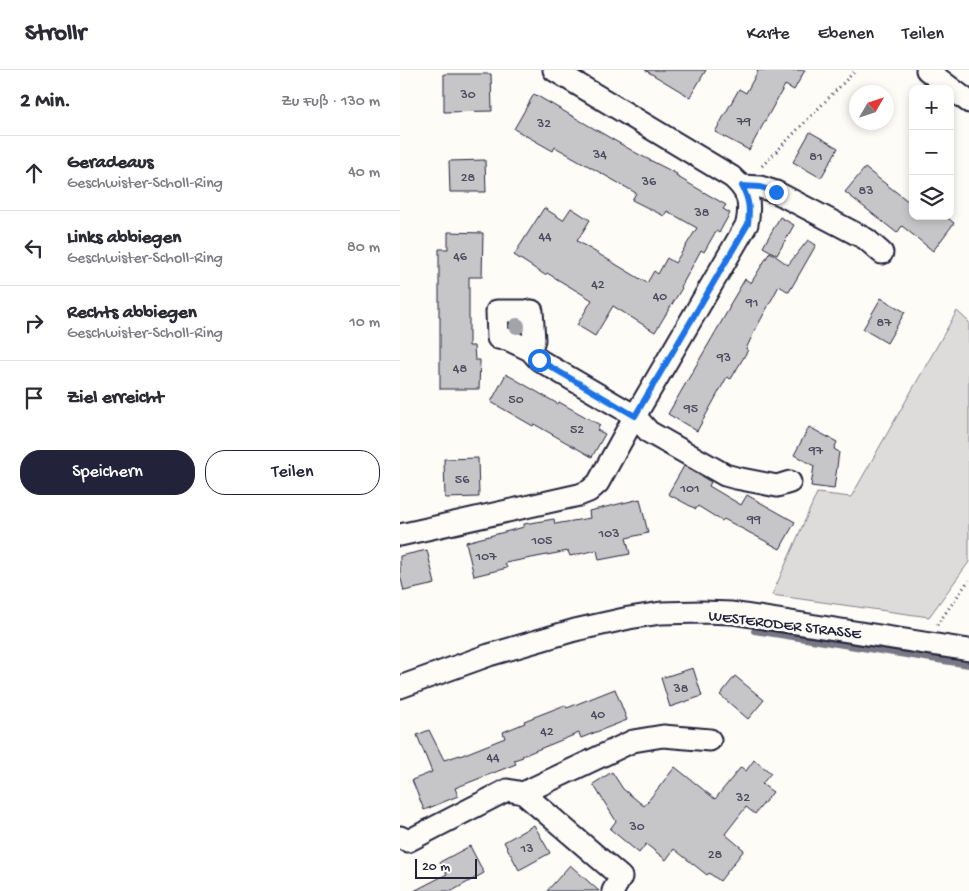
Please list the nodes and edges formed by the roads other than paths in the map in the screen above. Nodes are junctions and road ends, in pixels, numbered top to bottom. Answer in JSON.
{"nodes":[{"id":1,"x":554,"y":70,"type":"edge"},
{"id":2,"x":927,"y":70,"type":"edge"},
{"id":3,"x":969,"y":102,"type":"edge"},
{"id":4,"x":742,"y":186,"type":"junction"},
{"id":5,"x":882,"y":253,"type":"dead end"},
{"id":6,"x":530,"y":350,"type":"dead end"},
{"id":7,"x":635,"y":416,"type":"junction"},
{"id":8,"x":790,"y":482,"type":"dead end"},
{"id":9,"x":400,"y":535,"type":"edge"},
{"id":10,"x":969,"y":650,"type":"edge"},
{"id":11,"x":402,"y":687,"type":"edge"},
{"id":12,"x":710,"y":740,"type":"dead end"},
{"id":13,"x":523,"y":793,"type":"junction"},
{"id":14,"x":400,"y":837,"type":"edge"},
{"id":15,"x":614,"y":891,"type":"edge"}],
"edges":[{"from":1,"to":4,"type":"street"},
{"from":2,"to":3,"type":"street"},
{"from":4,"to":5,"type":"street"},
{"from":4,"to":7,"type":"street"},
{"from":6,"to":7,"type":"street"},
{"from":7,"to":8,"type":"street"},
{"from":7,"to":9,"type":"street"},
{"from":10,"to":11,"type":"street","name":"WESTERODER STRASSE"},
{"from":12,"to":13,"type":"street"},
{"from":13,"to":14,"type":"street"},
{"from":13,"to":15,"type":"street"}]}
